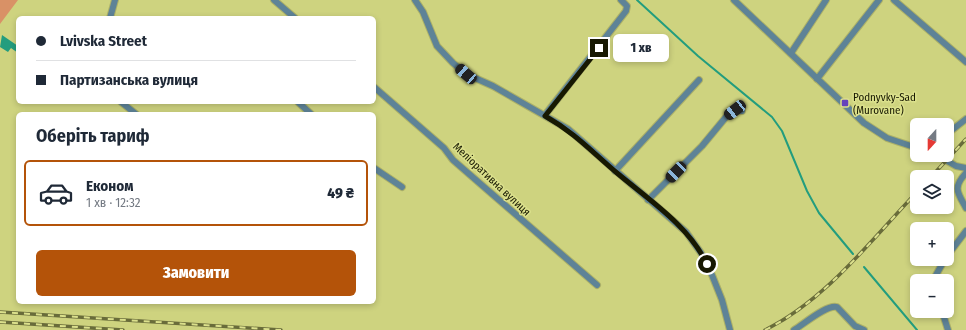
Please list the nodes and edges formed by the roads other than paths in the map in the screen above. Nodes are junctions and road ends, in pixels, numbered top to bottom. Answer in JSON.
{"nodes":[{"id":1,"x":115,"y":0,"type":"edge"},
{"id":2,"x":274,"y":0,"type":"edge"},
{"id":3,"x":415,"y":0,"type":"edge"},
{"id":4,"x":621,"y":0,"type":"edge"},
{"id":5,"x":734,"y":0,"type":"edge"},
{"id":6,"x":826,"y":0,"type":"edge"},
{"id":7,"x":879,"y":0,"type":"edge"},
{"id":8,"x":894,"y":0,"type":"edge"},
{"id":9,"x":111,"y":16,"type":"edge"},
{"id":10,"x":293,"y":16,"type":"edge"},
{"id":11,"x":791,"y":53,"type":"junction"},
{"id":12,"x":966,"y":62,"type":"edge"},
{"id":13,"x":817,"y":79,"type":"junction"},
{"id":14,"x":699,"y":80,"type":"dead end"},
{"id":15,"x":376,"y":89,"type":"edge"},
{"id":16,"x":124,"y":104,"type":"edge"},
{"id":17,"x":300,"y":104,"type":"edge"},
{"id":18,"x":742,"y":111,"type":"dead end"},
{"id":19,"x":134,"y":112,"type":"edge"},
{"id":20,"x":309,"y":112,"type":"edge"},
{"id":21,"x":545,"y":116,"type":"junction"},
{"id":22,"x":966,"y":119,"type":"edge"},
{"id":23,"x":954,"y":128,"type":"edge"},
{"id":24,"x":910,"y":146,"type":"edge"},
{"id":25,"x":949,"y":162,"type":"edge"},
{"id":26,"x":966,"y":168,"type":"edge"},
{"id":27,"x":376,"y":169,"type":"edge"},
{"id":28,"x":615,"y":171,"type":"junction"},
{"id":29,"x":966,"y":173,"type":"edge"},
{"id":30,"x":402,"y":187,"type":"dead end"},
{"id":31,"x":648,"y":200,"type":"junction"},
{"id":32,"x":966,"y":208,"type":"edge"},
{"id":33,"x":966,"y":231,"type":"edge"},
{"id":34,"x":954,"y":247,"type":"edge"},
{"id":35,"x":597,"y":285,"type":"dead end"},
{"id":36,"x":944,"y":318,"type":"edge"},
{"id":37,"x":730,"y":330,"type":"edge"},
{"id":38,"x":794,"y":330,"type":"edge"},
{"id":39,"x":864,"y":330,"type":"edge"},
{"id":40,"x":948,"y":330,"type":"edge"}],
"edges":[{"from":1,"to":9,"type":"street"},
{"from":2,"to":10,"type":"street"},
{"from":3,"to":21,"type":"street"},
{"from":4,"to":21,"type":"street"},
{"from":5,"to":11,"type":"street"},
{"from":6,"to":11,"type":"street"},
{"from":7,"to":13,"type":"street"},
{"from":8,"to":12,"type":"street"},
{"from":11,"to":13,"type":"street"},
{"from":13,"to":24,"type":"street"},
{"from":14,"to":28,"type":"street"},
{"from":15,"to":35,"type":"street","name":"Меліоративна вулиця"},
{"from":16,"to":19,"type":"street"},
{"from":17,"to":20,"type":"street"},
{"from":18,"to":31,"type":"street"},
{"from":21,"to":28,"type":"street"},
{"from":22,"to":23,"type":"street"},
{"from":25,"to":26,"type":"street"},
{"from":27,"to":30,"type":"street"},
{"from":28,"to":31,"type":"street"},
{"from":29,"to":32,"type":"street"},
{"from":31,"to":37,"type":"street"},
{"from":33,"to":34,"type":"street"},
{"from":36,"to":40,"type":"street"},
{"from":38,"to":39,"type":"street"}]}
